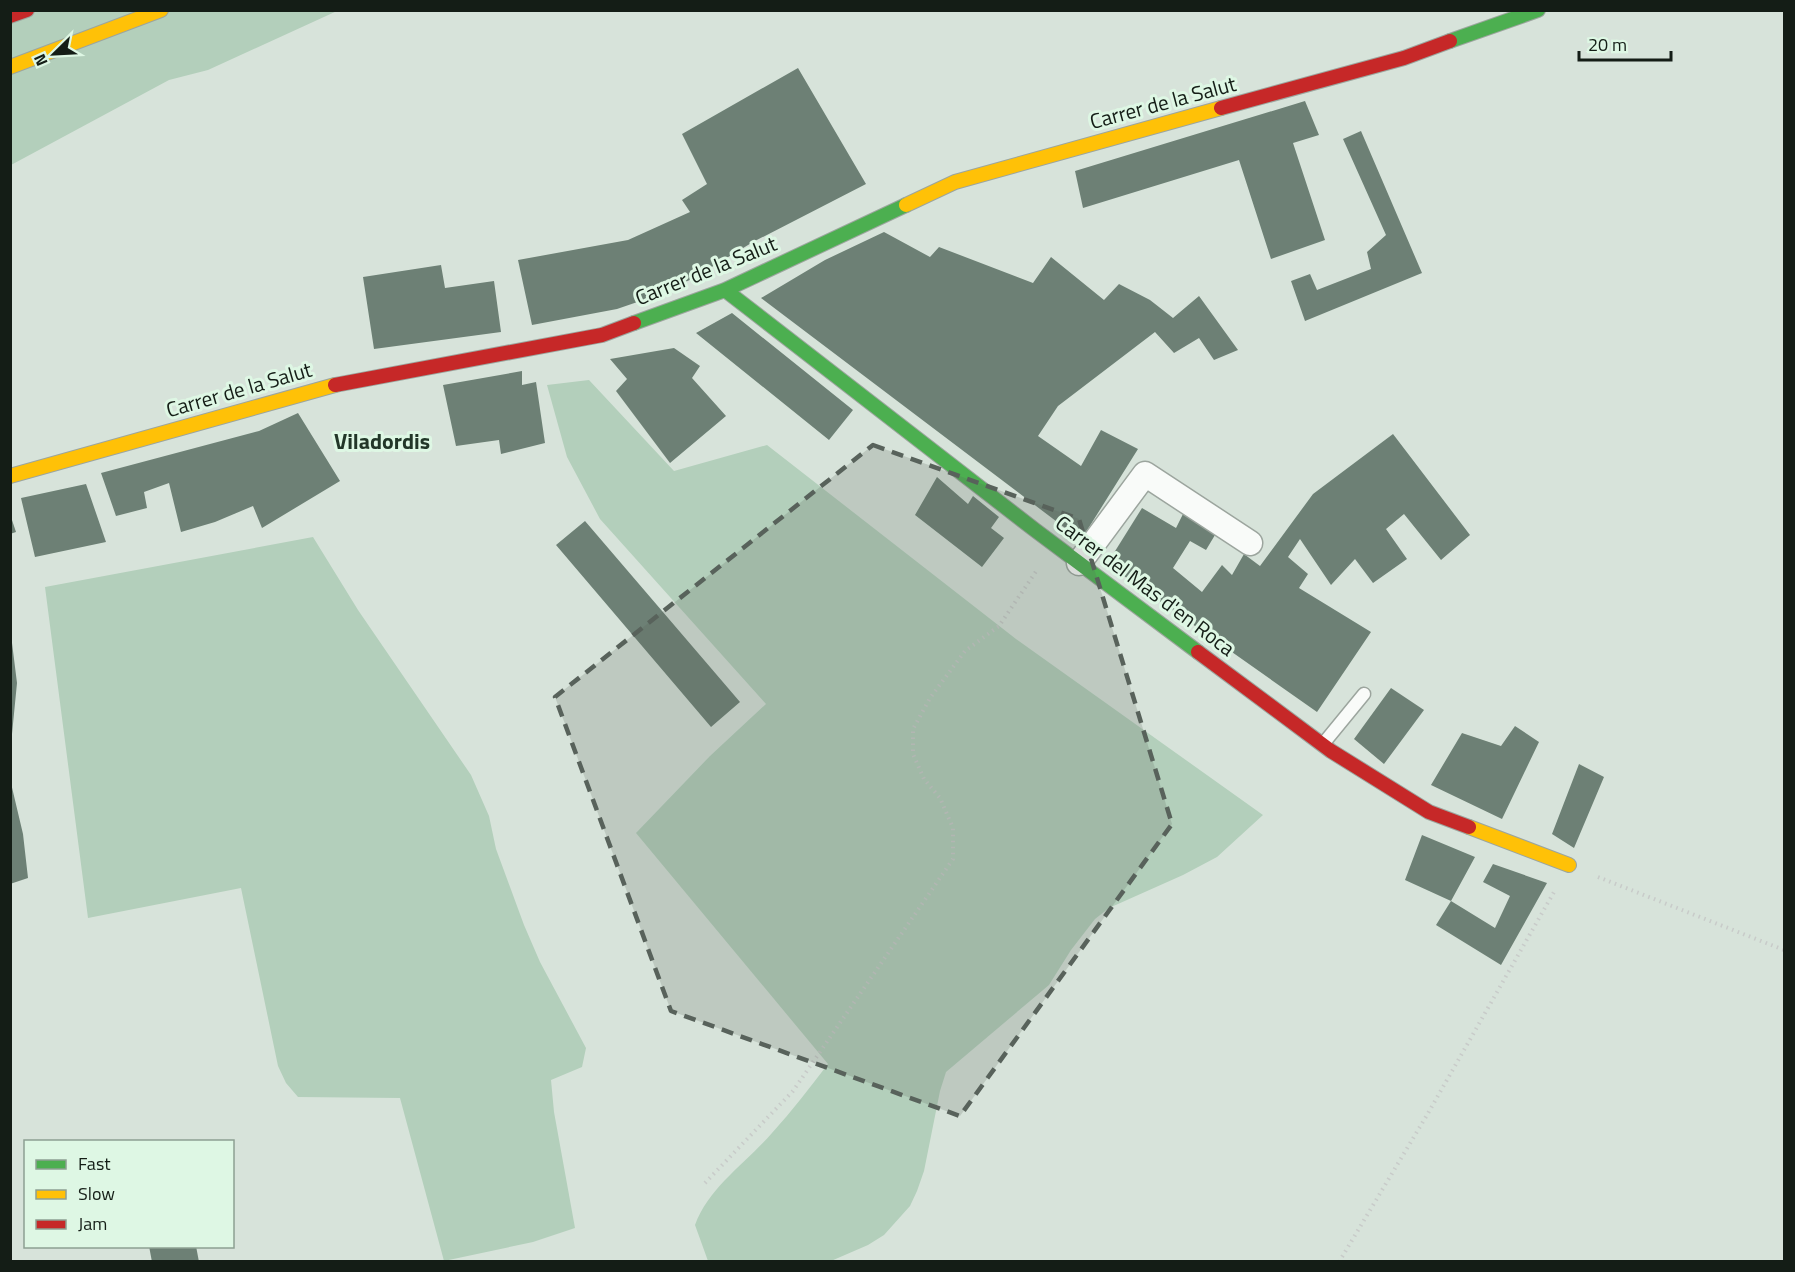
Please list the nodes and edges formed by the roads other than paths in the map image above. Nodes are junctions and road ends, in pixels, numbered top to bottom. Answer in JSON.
{"nodes":[{"id":1,"x":27,"y":10,"type":"edge"},
{"id":2,"x":161,"y":10,"type":"edge"},
{"id":3,"x":1538,"y":10,"type":"edge"},
{"id":4,"x":10,"y":16,"type":"edge"},
{"id":5,"x":10,"y":67,"type":"edge"},
{"id":6,"x":725,"y":290,"type":"junction"},
{"id":7,"x":10,"y":476,"type":"edge"},
{"id":8,"x":1250,"y":543,"type":"dead end"},
{"id":9,"x":1079,"y":563,"type":"junction"},
{"id":10,"x":1364,"y":694,"type":"dead end"},
{"id":11,"x":1323,"y":745,"type":"junction"},
{"id":12,"x":1569,"y":865,"type":"road end"}],
"edges":[{"from":1,"to":4,"type":"main road"},
{"from":2,"to":5,"type":"main road"},
{"from":3,"to":6,"type":"main road","name":"Carrer de la Salut"},
{"from":6,"to":7,"type":"main road","name":"Carrer de la Salut"},
{"from":6,"to":9,"type":"main road","name":"Carrer del Mas d'en Roca"},
{"from":8,"to":9,"type":"street"},
{"from":9,"to":11,"type":"main road","name":"Carrer del Mas d'en Roca"},
{"from":10,"to":11,"type":"lane"},
{"from":11,"to":12,"type":"main road","name":"Carrer del Mas d'en Roca"}]}
